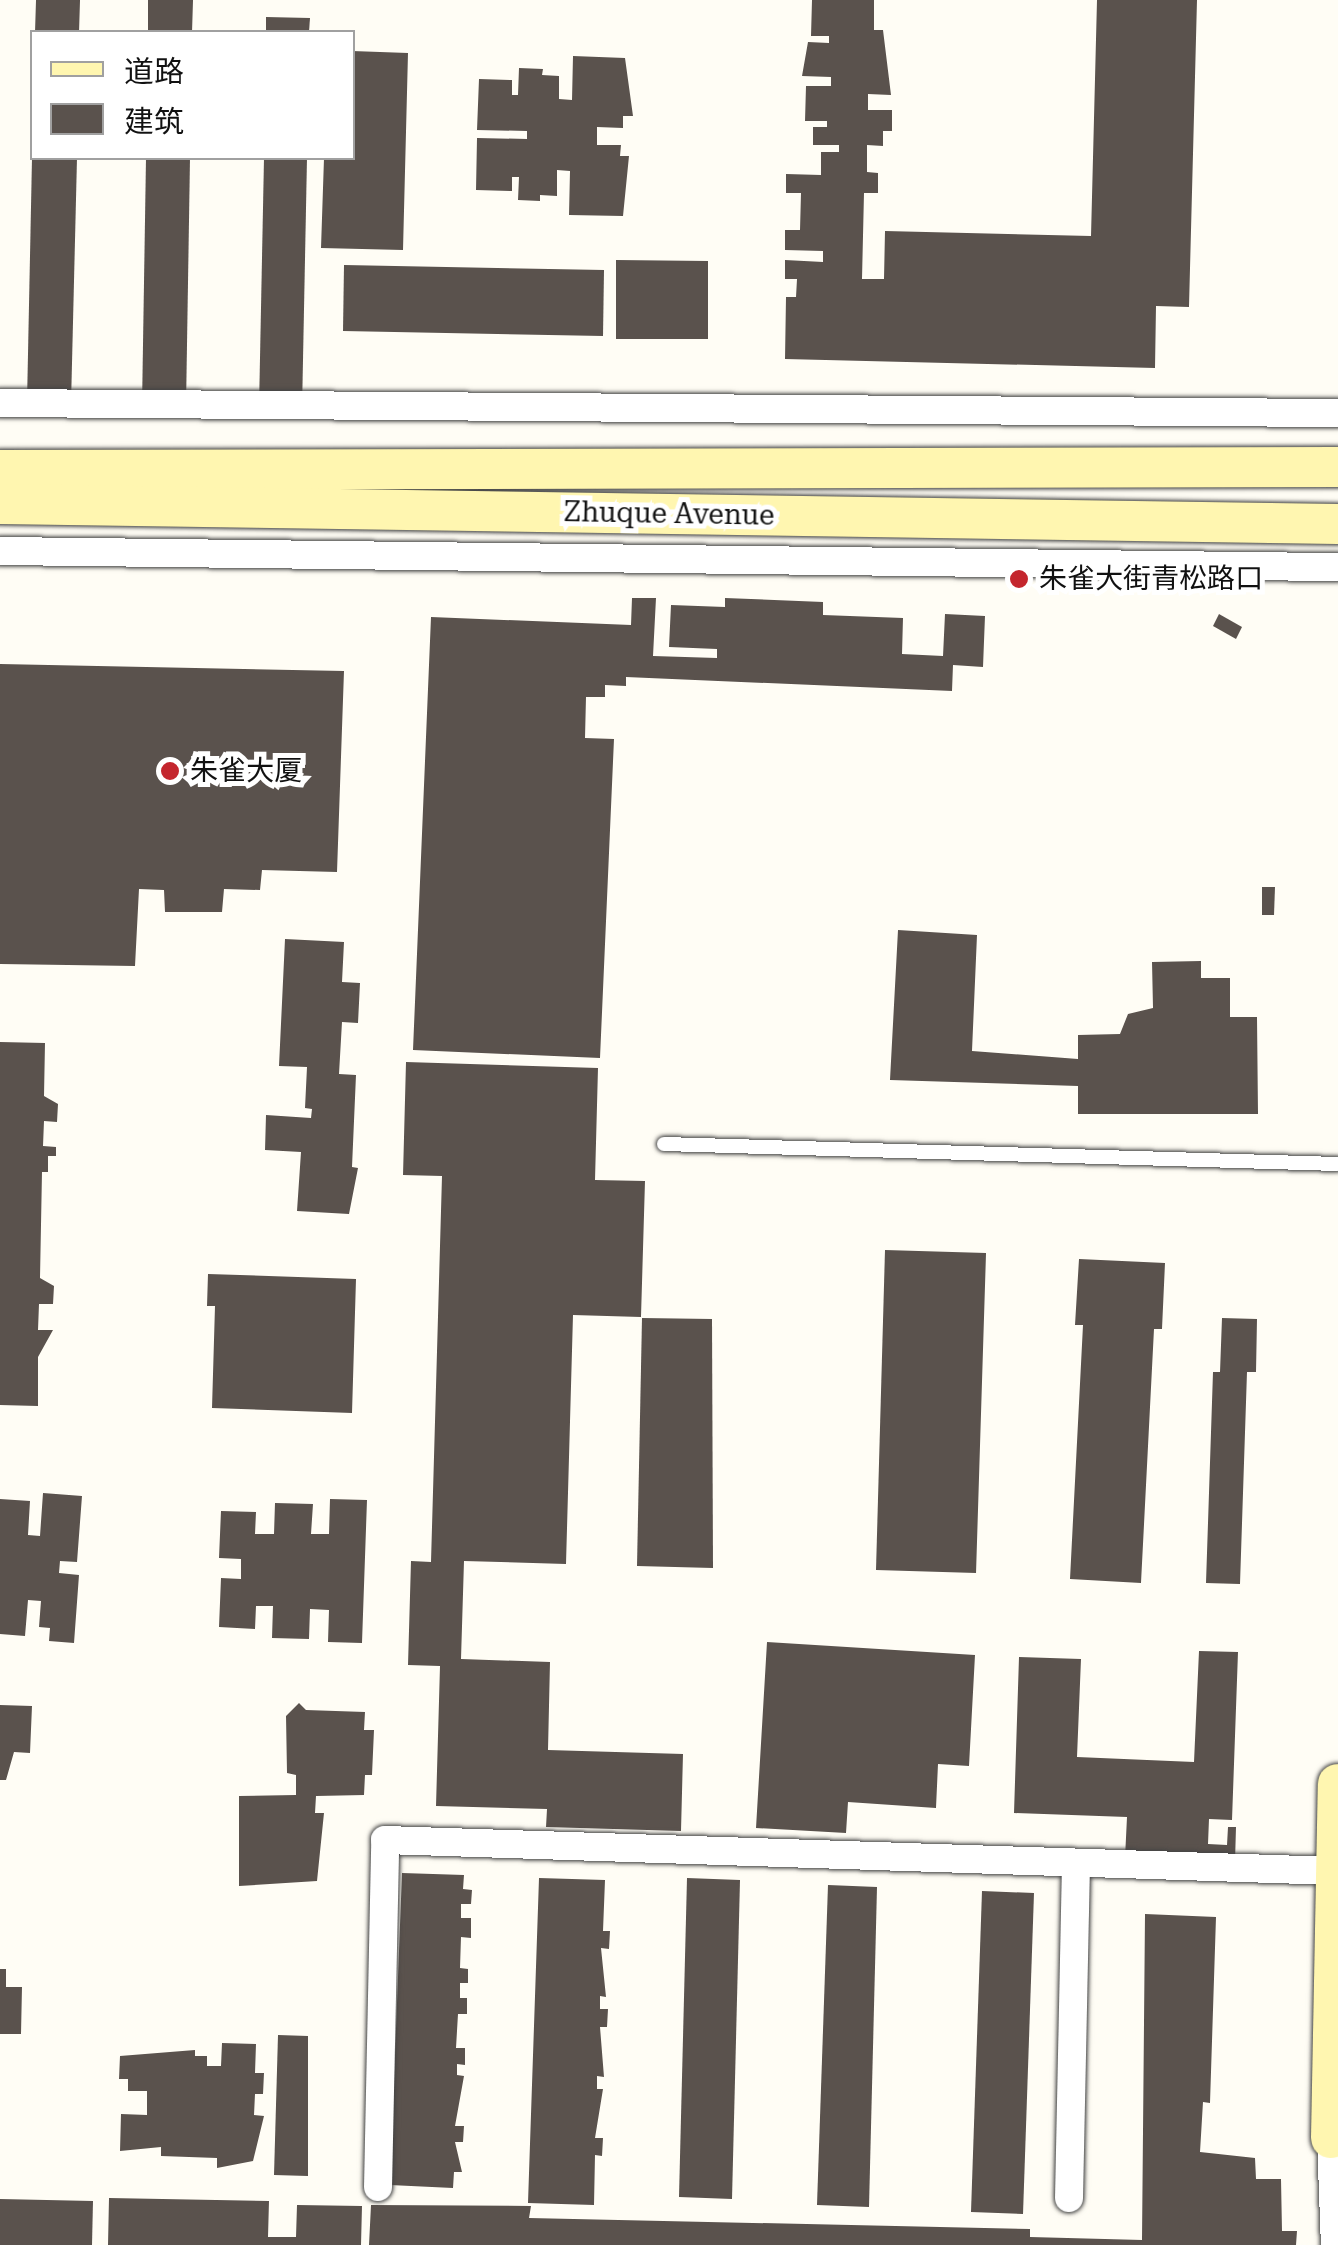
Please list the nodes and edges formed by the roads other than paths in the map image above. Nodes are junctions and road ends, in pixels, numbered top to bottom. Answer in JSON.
{"nodes":[{"id":1,"x":0,"y":403,"type":"edge"},
{"id":2,"x":1338,"y":413,"type":"edge"},
{"id":3,"x":1338,"y":467,"type":"edge"},
{"id":4,"x":0,"y":470,"type":"edge"},
{"id":5,"x":0,"y":504,"type":"edge"},
{"id":6,"x":1338,"y":524,"type":"edge"},
{"id":7,"x":0,"y":551,"type":"edge"},
{"id":8,"x":1338,"y":567,"type":"edge"},
{"id":9,"x":664,"y":1144,"type":"dead end"},
{"id":10,"x":1338,"y":1164,"type":"edge"},
{"id":11,"x":1338,"y":1784,"type":"edge"},
{"id":12,"x":1076,"y":1863,"type":"junction"},
{"id":13,"x":1336,"y":1871,"type":"edge"},
{"id":14,"x":1331,"y":2138,"type":"joint"},
{"id":15,"x":378,"y":2187,"type":"dead end"},
{"id":16,"x":1069,"y":2198,"type":"dead end"},
{"id":17,"x":1335,"y":2245,"type":"edge"}],
"edges":[{"from":1,"to":2,"type":"street"},
{"from":3,"to":4,"type":"main road","name":"Zhuque Avenue"},
{"from":5,"to":6,"type":"main road","name":"Zhuque Avenue"},
{"from":7,"to":8,"type":"street","name":"Zhuque Avenue"},
{"from":9,"to":10,"type":"lane"},
{"from":11,"to":13,"type":"main road"},
{"from":12,"to":13,"type":"street"},
{"from":12,"to":15,"type":"street"},
{"from":12,"to":16,"type":"street"},
{"from":13,"to":14,"type":"main road"},
{"from":14,"to":17,"type":"street"}]}
